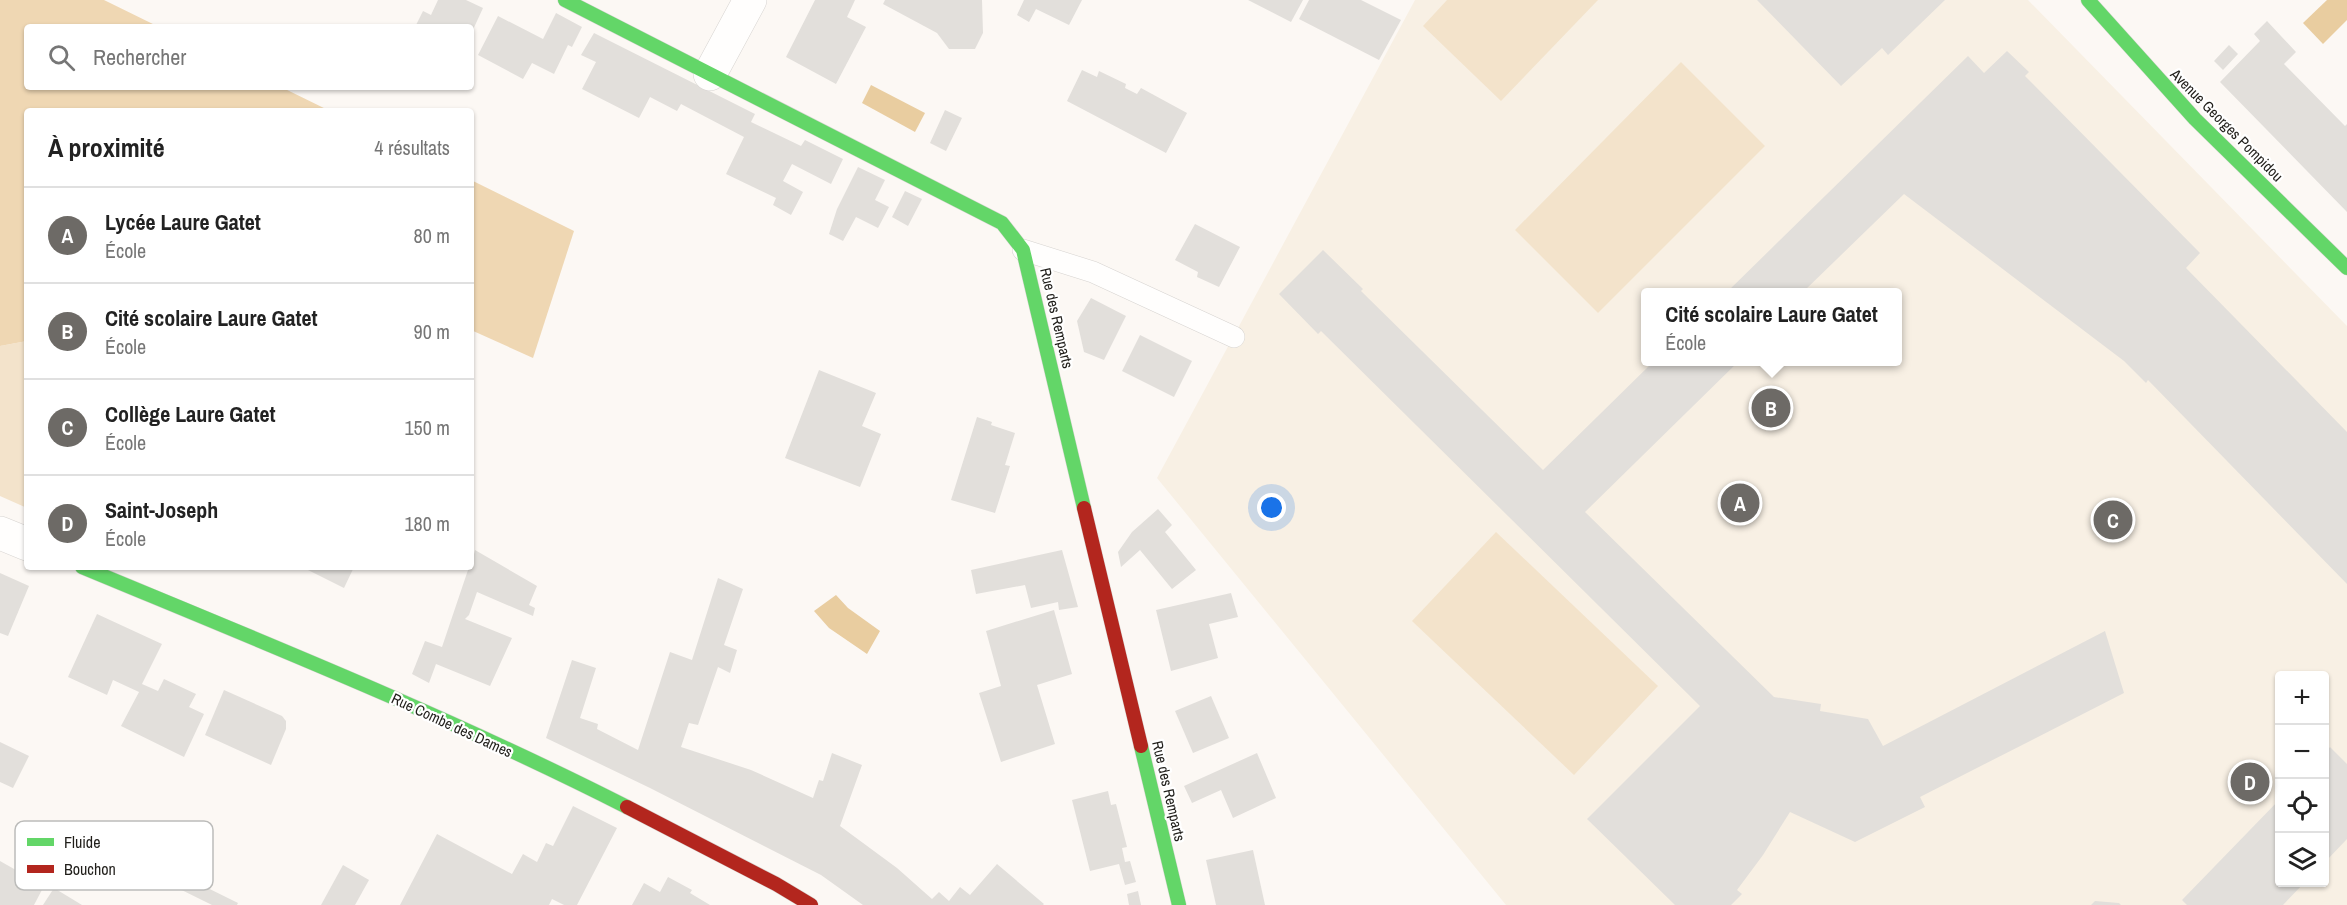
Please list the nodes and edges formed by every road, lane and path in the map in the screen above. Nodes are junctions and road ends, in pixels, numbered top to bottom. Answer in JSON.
{"nodes":[{"id":1,"x":565,"y":0,"type":"edge"},
{"id":2,"x":750,"y":0,"type":"edge"},
{"id":3,"x":2088,"y":0,"type":"edge"},
{"id":4,"x":710,"y":74,"type":"junction"},
{"id":5,"x":1023,"y":250,"type":"junction"},
{"id":6,"x":2347,"y":267,"type":"edge"},
{"id":7,"x":1234,"y":337,"type":"dead end"},
{"id":8,"x":0,"y":533,"type":"edge"},
{"id":9,"x":24,"y":543,"type":"edge"},
{"id":10,"x":89,"y":570,"type":"edge"},
{"id":11,"x":811,"y":905,"type":"edge"},
{"id":12,"x":1179,"y":905,"type":"edge"}],
"edges":[{"from":1,"to":4,"type":"street","name":"Rue des Remparts"},
{"from":2,"to":4,"type":"street"},
{"from":3,"to":6,"type":"street","name":"Avenue Georges Pompidou"},
{"from":4,"to":5,"type":"street","name":"Rue des Remparts"},
{"from":5,"to":7,"type":"lane"},
{"from":5,"to":12,"type":"street","name":"Rue des Remparts"},
{"from":8,"to":9,"type":"street"},
{"from":10,"to":11,"type":"street","name":"Rue Combe des Dames"}]}
